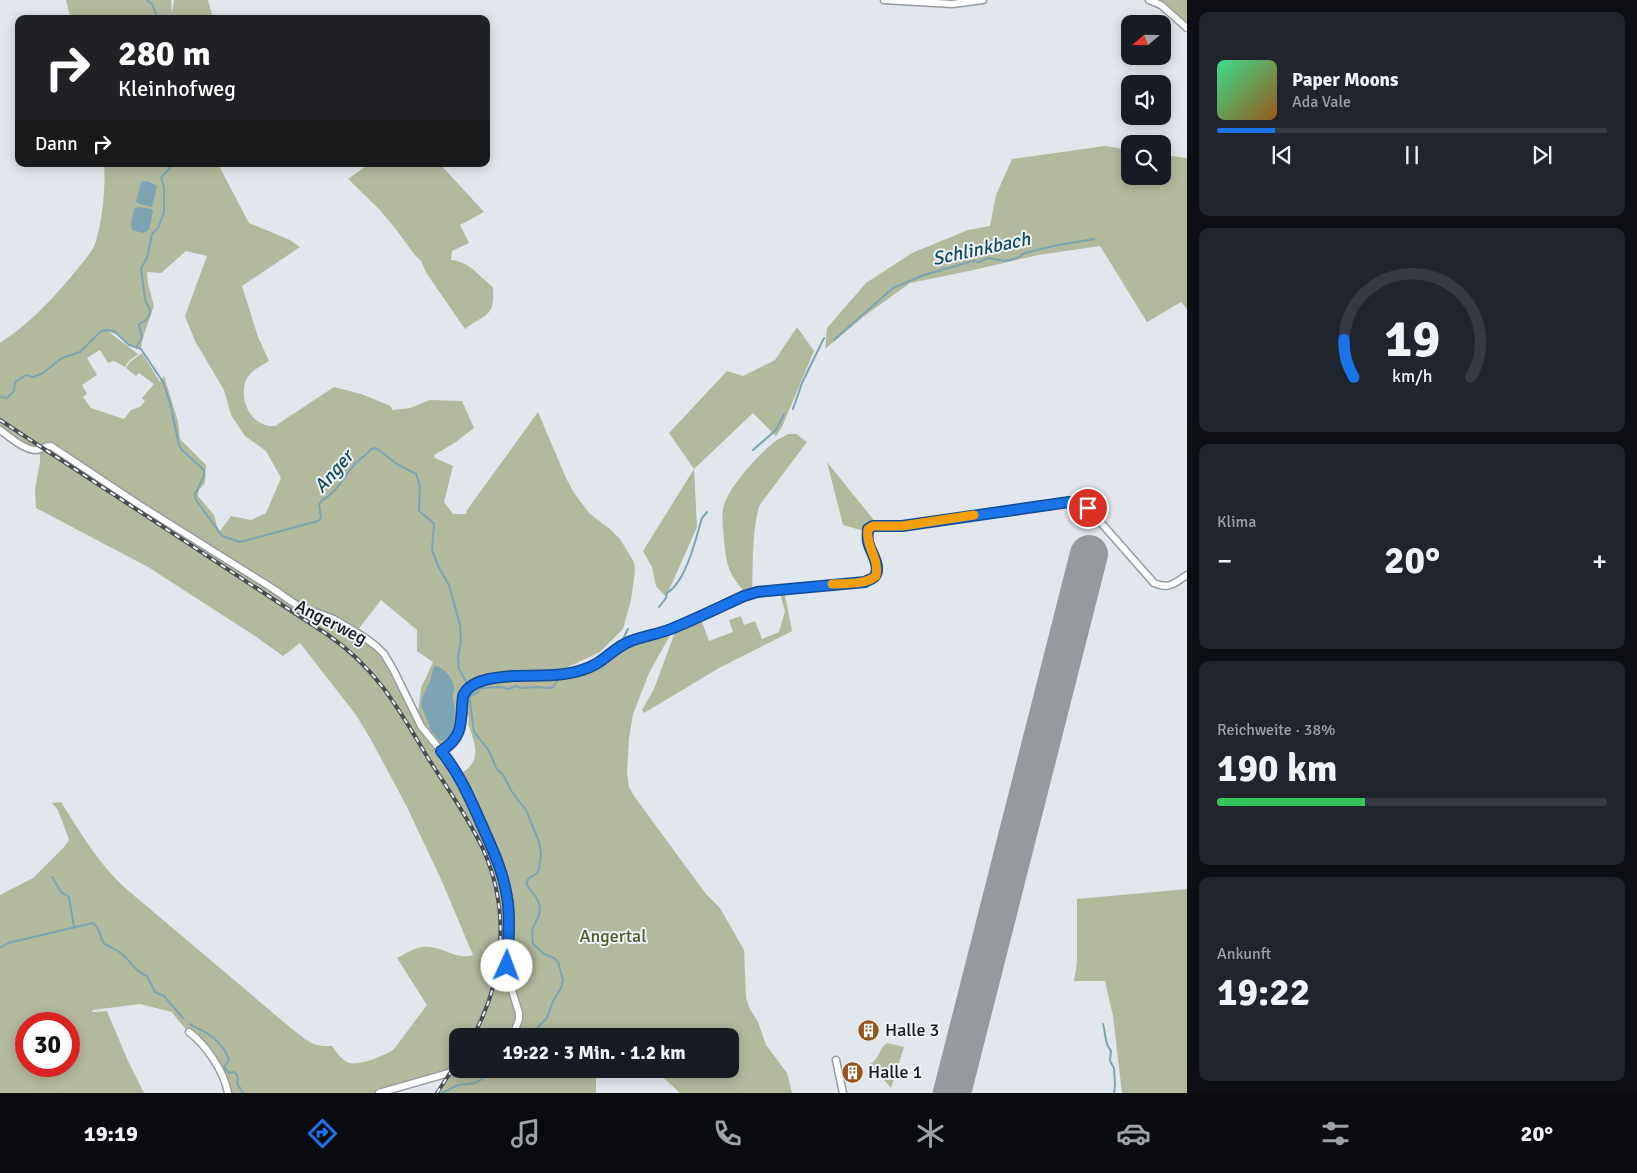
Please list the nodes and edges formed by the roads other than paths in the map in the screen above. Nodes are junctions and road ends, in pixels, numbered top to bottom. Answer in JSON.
{"nodes":[{"id":1,"x":884,"y":0,"type":"edge"},
{"id":2,"x":983,"y":0,"type":"edge"},
{"id":3,"x":1149,"y":0,"type":"edge"},
{"id":4,"x":1187,"y":28,"type":"edge"},
{"id":5,"x":0,"y":430,"type":"edge"},
{"id":6,"x":1187,"y":575,"type":"edge"},
{"id":7,"x":441,"y":751,"type":"junction"},
{"id":8,"x":516,"y":1028,"type":"edge"},
{"id":9,"x":189,"y":1032,"type":"dead end"},
{"id":10,"x":836,"y":1060,"type":"dead end"},
{"id":11,"x":449,"y":1073,"type":"edge"},
{"id":12,"x":228,"y":1093,"type":"edge"},
{"id":13,"x":379,"y":1093,"type":"edge"},
{"id":14,"x":843,"y":1093,"type":"edge"}],
"edges":[{"from":1,"to":2,"type":"street"},
{"from":3,"to":4,"type":"street"},
{"from":5,"to":7,"type":"street","name":"Angerweg"},
{"from":6,"to":7,"type":"street"},
{"from":7,"to":8,"type":"street","name":"Angerweg"},
{"from":9,"to":12,"type":"street"},
{"from":10,"to":14,"type":"street"},
{"from":11,"to":13,"type":"street"}]}
